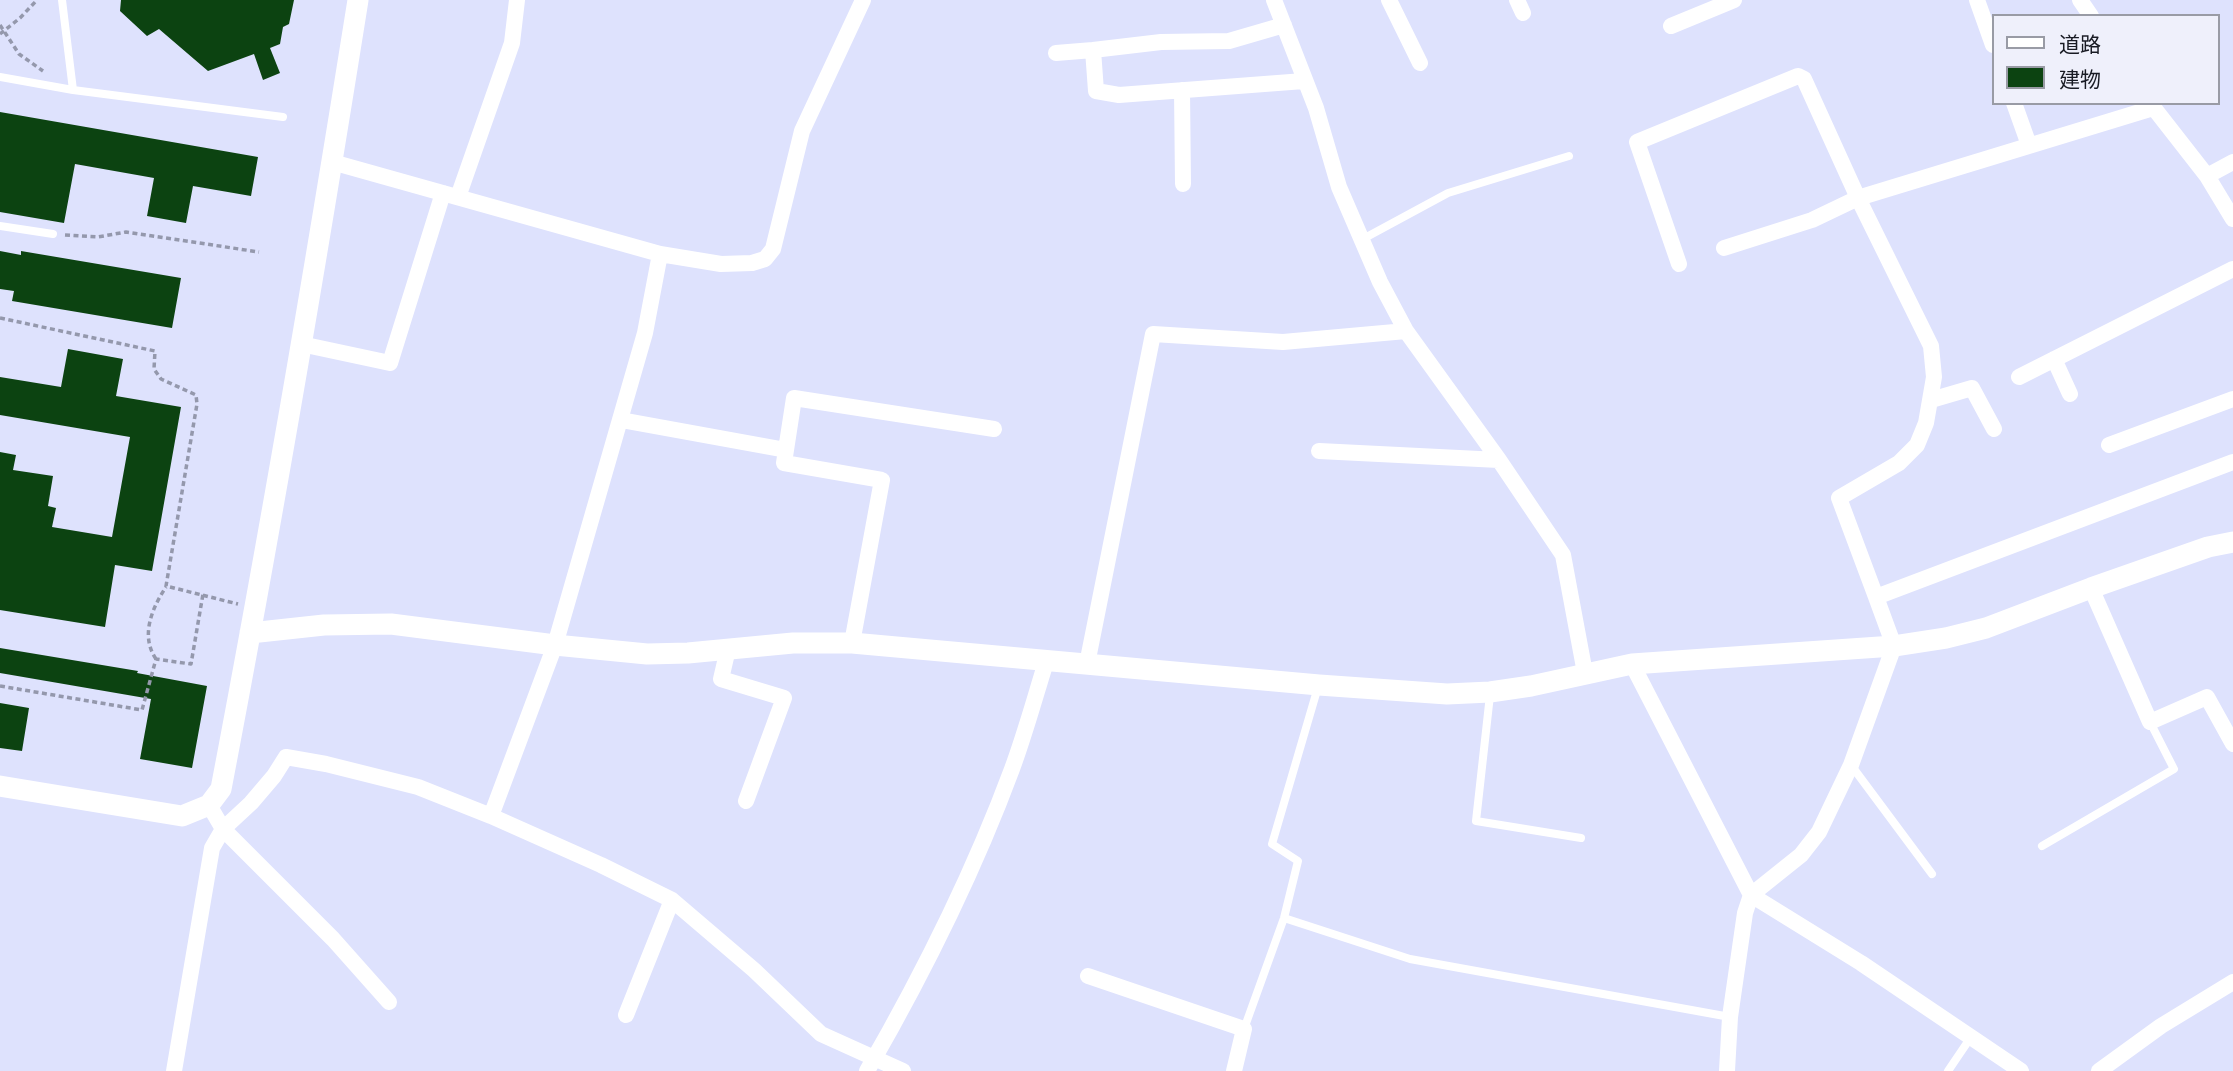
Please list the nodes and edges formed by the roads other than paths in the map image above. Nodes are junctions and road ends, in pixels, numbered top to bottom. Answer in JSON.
{"nodes":[{"id":1,"x":62,"y":0,"type":"edge"},
{"id":2,"x":358,"y":0,"type":"edge"},
{"id":3,"x":517,"y":0,"type":"edge"},
{"id":4,"x":863,"y":0,"type":"edge"},
{"id":5,"x":1274,"y":0,"type":"edge"},
{"id":6,"x":1388,"y":0,"type":"edge"},
{"id":7,"x":1734,"y":0,"type":"edge"},
{"id":8,"x":1977,"y":0,"type":"edge"},
{"id":9,"x":1284,"y":25,"type":"junction"},
{"id":10,"x":1671,"y":26,"type":"dead end"},
{"id":11,"x":1992,"y":42,"type":"edge"},
{"id":12,"x":1093,"y":50,"type":"junction"},
{"id":13,"x":1056,"y":53,"type":"dead end"},
{"id":14,"x":1420,"y":63,"type":"dead end"},
{"id":15,"x":0,"y":77,"type":"edge"},
{"id":16,"x":1304,"y":81,"type":"junction"},
{"id":17,"x":1182,"y":89,"type":"junction"},
{"id":18,"x":73,"y":90,"type":"junction"},
{"id":19,"x":2015,"y":105,"type":"edge"},
{"id":20,"x":2152,"y":106,"type":"edge"},
{"id":21,"x":283,"y":117,"type":"dead end"},
{"id":22,"x":2029,"y":145,"type":"junction"},
{"id":23,"x":1569,"y":156,"type":"dead end"},
{"id":24,"x":332,"y":162,"type":"junction"},
{"id":25,"x":2233,"y":162,"type":"edge"},
{"id":26,"x":2207,"y":176,"type":"junction"},
{"id":27,"x":1183,"y":184,"type":"dead end"},
{"id":28,"x":450,"y":195,"type":"junction"},
{"id":29,"x":1857,"y":198,"type":"junction"},
{"id":30,"x":2233,"y":219,"type":"edge"},
{"id":31,"x":0,"y":226,"type":"edge"},
{"id":32,"x":53,"y":234,"type":"road end"},
{"id":33,"x":1361,"y":240,"type":"junction"},
{"id":34,"x":1724,"y":248,"type":"dead end"},
{"id":35,"x":660,"y":254,"type":"junction"},
{"id":36,"x":1679,"y":264,"type":"dead end"},
{"id":37,"x":2233,"y":269,"type":"edge"},
{"id":38,"x":1406,"y":331,"type":"junction"},
{"id":39,"x":300,"y":344,"type":"junction"},
{"id":40,"x":2054,"y":359,"type":"junction"},
{"id":41,"x":2019,"y":377,"type":"dead end"},
{"id":42,"x":2070,"y":394,"type":"dead end"},
{"id":43,"x":2233,"y":399,"type":"edge"},
{"id":44,"x":1931,"y":400,"type":"junction"},
{"id":45,"x":621,"y":420,"type":"junction"},
{"id":46,"x":994,"y":429,"type":"dead end"},
{"id":47,"x":1994,"y":429,"type":"dead end"},
{"id":48,"x":2109,"y":446,"type":"dead end"},
{"id":49,"x":786,"y":450,"type":"junction"},
{"id":50,"x":1319,"y":451,"type":"dead end"},
{"id":51,"x":1499,"y":460,"type":"junction"},
{"id":52,"x":2233,"y":462,"type":"edge"},
{"id":53,"x":2233,"y":542,"type":"edge"},
{"id":54,"x":2091,"y":588,"type":"junction"},
{"id":55,"x":1876,"y":597,"type":"junction"},
{"id":56,"x":250,"y":633,"type":"junction"},
{"id":57,"x":852,"y":643,"type":"junction"},
{"id":58,"x":555,"y":645,"type":"junction"},
{"id":59,"x":1894,"y":646,"type":"junction"},
{"id":60,"x":728,"y":649,"type":"junction"},
{"id":61,"x":1046,"y":662,"type":"junction"},
{"id":62,"x":1087,"y":664,"type":"junction"},
{"id":63,"x":1632,"y":664,"type":"junction"},
{"id":64,"x":1585,"y":673,"type":"junction"},
{"id":65,"x":1319,"y":685,"type":"junction"},
{"id":66,"x":1490,"y":692,"type":"junction"},
{"id":67,"x":2150,"y":722,"type":"junction"},
{"id":68,"x":2233,"y":744,"type":"edge"},
{"id":69,"x":1852,"y":765,"type":"junction"},
{"id":70,"x":0,"y":786,"type":"edge"},
{"id":71,"x":746,"y":801,"type":"dead end"},
{"id":72,"x":209,"y":805,"type":"junction"},
{"id":73,"x":491,"y":816,"type":"junction"},
{"id":74,"x":223,"y":829,"type":"junction"},
{"id":75,"x":1581,"y":838,"type":"dead end"},
{"id":76,"x":2042,"y":846,"type":"dead end"},
{"id":77,"x":1932,"y":874,"type":"dead end"},
{"id":78,"x":1751,"y":895,"type":"junction"},
{"id":79,"x":673,"y":900,"type":"junction"},
{"id":80,"x":1284,"y":918,"type":"junction"},
{"id":81,"x":1088,"y":976,"type":"dead end"},
{"id":82,"x":2233,"y":982,"type":"edge"},
{"id":83,"x":389,"y":1002,"type":"dead end"},
{"id":84,"x":626,"y":1015,"type":"dead end"},
{"id":85,"x":1730,"y":1017,"type":"junction"},
{"id":86,"x":1244,"y":1029,"type":"junction"},
{"id":87,"x":1971,"y":1037,"type":"junction"},
{"id":88,"x":870,"y":1065,"type":"edge"},
{"id":89,"x":174,"y":1071,"type":"edge"},
{"id":90,"x":904,"y":1071,"type":"edge"},
{"id":91,"x":1234,"y":1071,"type":"edge"},
{"id":92,"x":1727,"y":1071,"type":"edge"},
{"id":93,"x":1948,"y":1071,"type":"edge"},
{"id":94,"x":2021,"y":1071,"type":"edge"},
{"id":95,"x":2099,"y":1071,"type":"edge"}],
"edges":[{"from":1,"to":18,"type":"lane"},
{"from":2,"to":24,"type":"street"},
{"from":3,"to":28,"type":"street"},
{"from":4,"to":35,"type":"street"},
{"from":5,"to":9,"type":"street"},
{"from":6,"to":14,"type":"street"},
{"from":7,"to":10,"type":"street"},
{"from":8,"to":11,"type":"street"},
{"from":9,"to":12,"type":"street"},
{"from":9,"to":16,"type":"street"},
{"from":12,"to":13,"type":"street"},
{"from":12,"to":17,"type":"street"},
{"from":15,"to":18,"type":"lane"},
{"from":16,"to":17,"type":"street"},
{"from":16,"to":33,"type":"street"},
{"from":17,"to":27,"type":"street"},
{"from":18,"to":21,"type":"lane"},
{"from":19,"to":22,"type":"street"},
{"from":20,"to":22,"type":"street"},
{"from":20,"to":26,"type":"street"},
{"from":22,"to":29,"type":"street"},
{"from":23,"to":33,"type":"lane"},
{"from":24,"to":28,"type":"street"},
{"from":24,"to":39,"type":"street"},
{"from":25,"to":26,"type":"street"},
{"from":26,"to":30,"type":"street"},
{"from":28,"to":35,"type":"street"},
{"from":28,"to":39,"type":"street"},
{"from":29,"to":34,"type":"street"},
{"from":29,"to":36,"type":"street"},
{"from":29,"to":44,"type":"street"},
{"from":31,"to":32,"type":"lane"},
{"from":33,"to":38,"type":"street"},
{"from":35,"to":45,"type":"street"},
{"from":37,"to":40,"type":"street"},
{"from":38,"to":51,"type":"street"},
{"from":38,"to":62,"type":"street"},
{"from":39,"to":56,"type":"street"},
{"from":40,"to":41,"type":"street"},
{"from":40,"to":42,"type":"street"},
{"from":43,"to":48,"type":"street"},
{"from":44,"to":47,"type":"street"},
{"from":44,"to":55,"type":"street"},
{"from":45,"to":49,"type":"street"},
{"from":45,"to":58,"type":"street"},
{"from":46,"to":49,"type":"street"},
{"from":49,"to":57,"type":"street"},
{"from":50,"to":51,"type":"street"},
{"from":51,"to":64,"type":"street"},
{"from":52,"to":55,"type":"street"},
{"from":53,"to":54,"type":"street"},
{"from":54,"to":59,"type":"street"},
{"from":54,"to":67,"type":"street"},
{"from":55,"to":59,"type":"street"},
{"from":56,"to":58,"type":"street"},
{"from":56,"to":72,"type":"street"},
{"from":57,"to":60,"type":"street"},
{"from":57,"to":61,"type":"street"},
{"from":58,"to":60,"type":"street"},
{"from":58,"to":73,"type":"street"},
{"from":59,"to":63,"type":"street"},
{"from":59,"to":69,"type":"street"},
{"from":60,"to":71,"type":"street"},
{"from":61,"to":62,"type":"street"},
{"from":61,"to":88,"type":"street"},
{"from":62,"to":65,"type":"street"},
{"from":63,"to":64,"type":"street"},
{"from":63,"to":78,"type":"street"},
{"from":64,"to":66,"type":"street"},
{"from":65,"to":66,"type":"street"},
{"from":65,"to":80,"type":"lane"},
{"from":66,"to":75,"type":"lane"},
{"from":67,"to":68,"type":"street"},
{"from":67,"to":76,"type":"lane"},
{"from":69,"to":77,"type":"lane"},
{"from":69,"to":78,"type":"street"},
{"from":70,"to":72,"type":"street"},
{"from":72,"to":74,"type":"street"},
{"from":73,"to":74,"type":"street"},
{"from":73,"to":79,"type":"street"},
{"from":74,"to":83,"type":"street"},
{"from":74,"to":89,"type":"street"},
{"from":78,"to":85,"type":"street"},
{"from":78,"to":87,"type":"street"},
{"from":79,"to":84,"type":"street"},
{"from":79,"to":88,"type":"street"},
{"from":80,"to":85,"type":"lane"},
{"from":80,"to":86,"type":"lane"},
{"from":81,"to":86,"type":"street"},
{"from":82,"to":95,"type":"street"},
{"from":85,"to":92,"type":"street"},
{"from":86,"to":91,"type":"street"},
{"from":87,"to":93,"type":"lane"},
{"from":87,"to":94,"type":"street"},
{"from":88,"to":90,"type":"street"}]}
